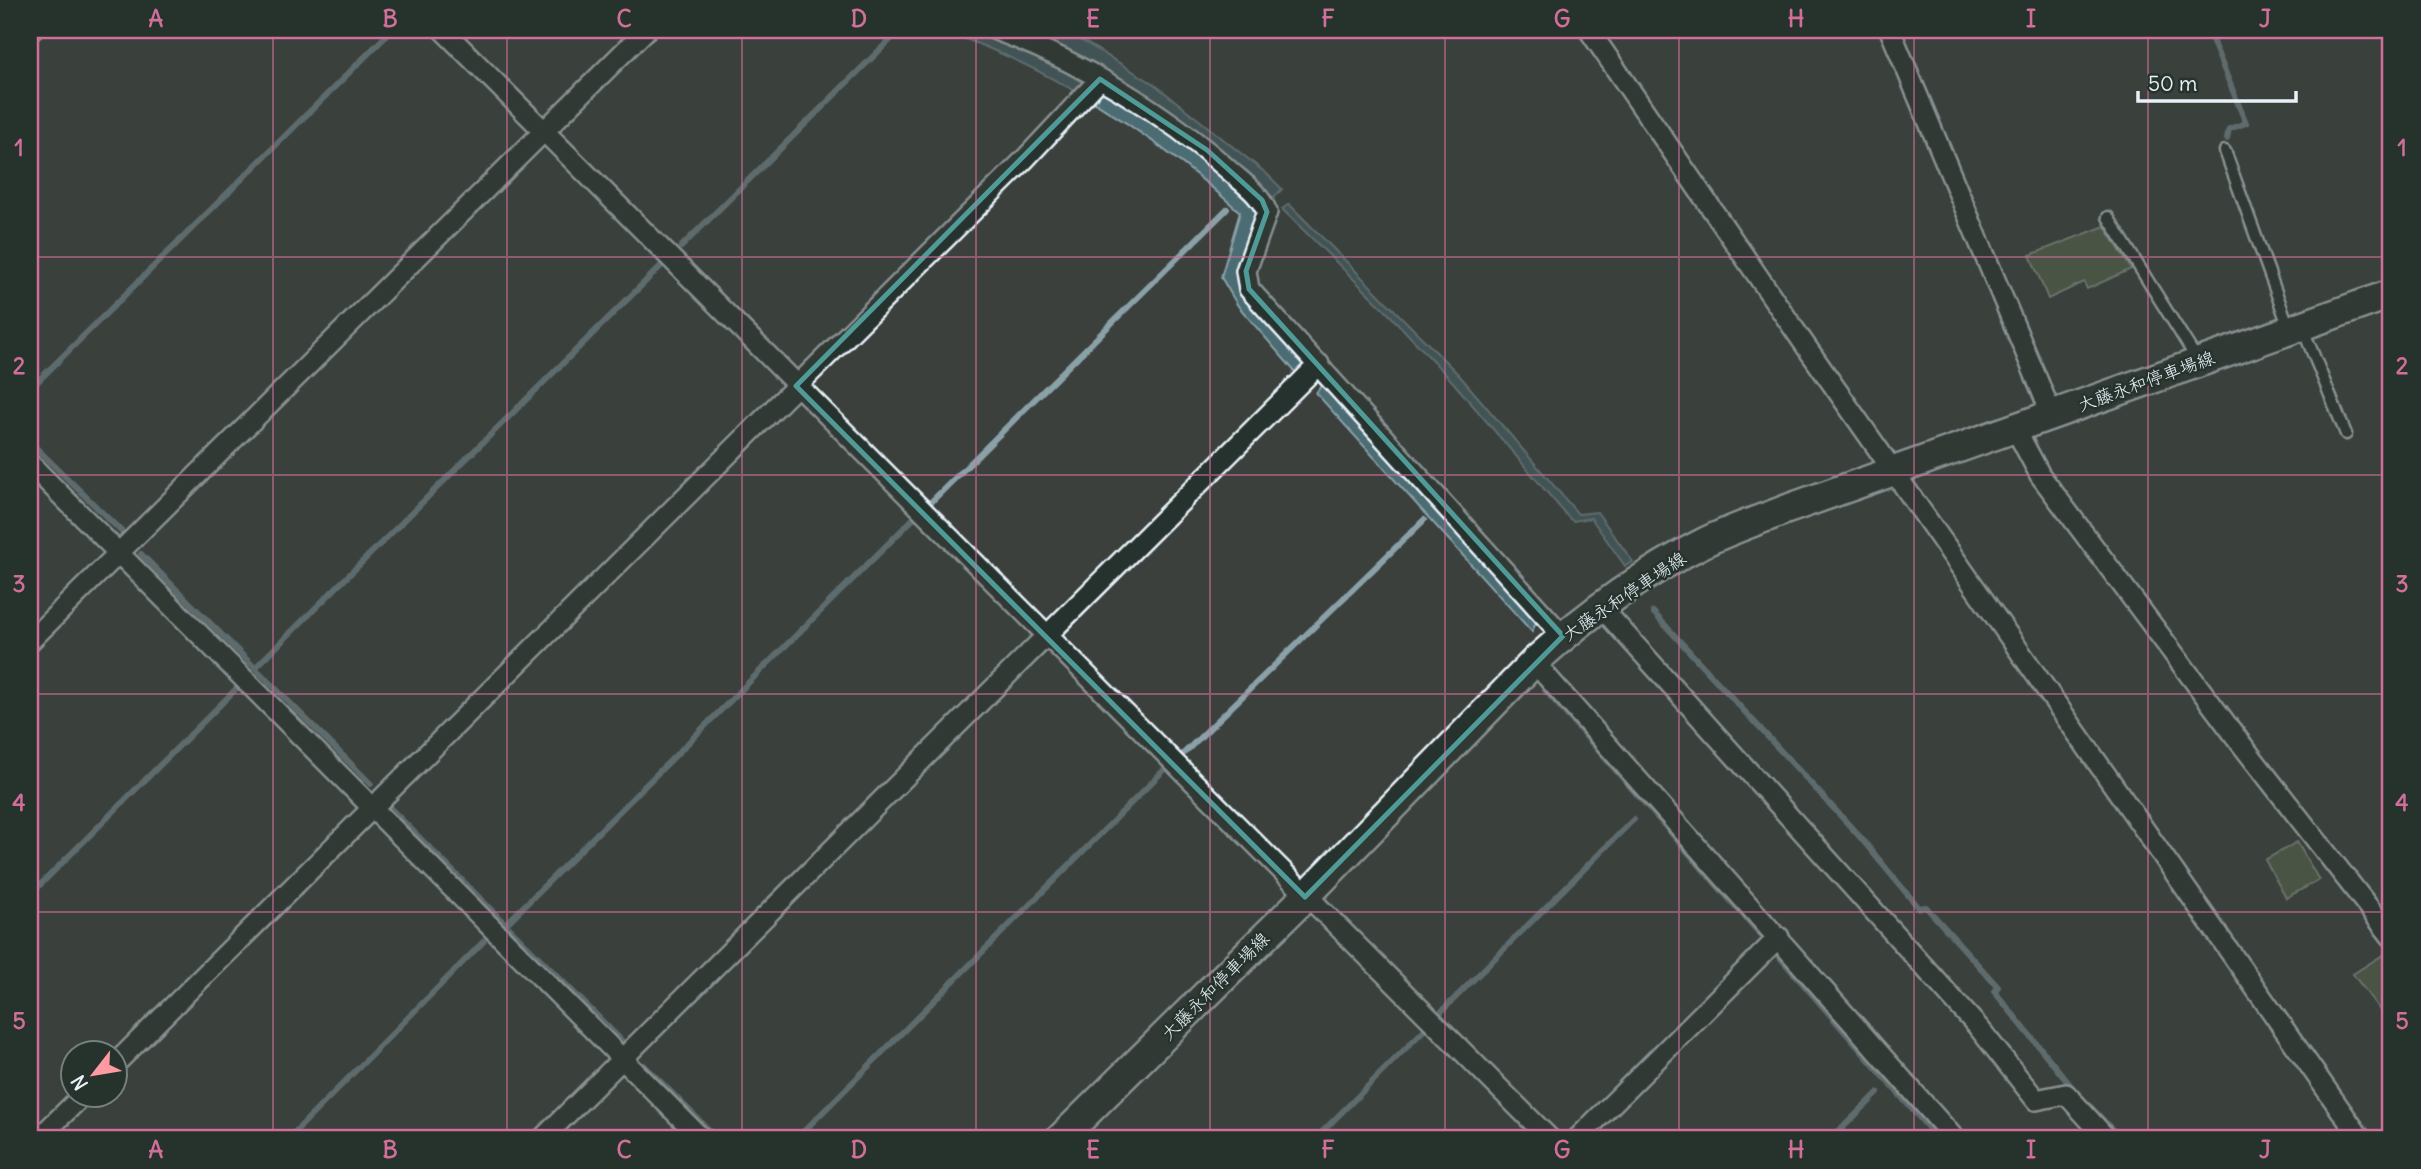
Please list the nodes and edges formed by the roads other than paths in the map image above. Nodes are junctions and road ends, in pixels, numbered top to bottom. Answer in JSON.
{"nodes":[{"id":1,"x":443,"y":30,"type":"edge"},
{"id":2,"x":646,"y":30,"type":"edge"},
{"id":3,"x":996,"y":30,"type":"edge"},
{"id":4,"x":1589,"y":30,"type":"edge"},
{"id":5,"x":1890,"y":30,"type":"edge"},
{"id":6,"x":1021,"y":35,"type":"edge"},
{"id":7,"x":1092,"y":88,"type":"junction"},
{"id":8,"x":544,"y":133,"type":"junction"},
{"id":9,"x":2225,"y":151,"type":"dead end"},
{"id":10,"x":2108,"y":217,"type":"dead end"},
{"id":11,"x":2391,"y":294,"type":"edge"},
{"id":12,"x":2296,"y":328,"type":"junction"},
{"id":13,"x":2199,"y":362,"type":"junction"},
{"id":14,"x":1319,"y":364,"type":"junction"},
{"id":15,"x":796,"y":386,"type":"junction"},
{"id":16,"x":2052,"y":415,"type":"junction"},
{"id":17,"x":2015,"y":428,"type":"junction"},
{"id":18,"x":2346,"y":434,"type":"dead end"},
{"id":19,"x":30,"y":464,"type":"edge"},
{"id":20,"x":1894,"y":472,"type":"junction"},
{"id":21,"x":119,"y":552,"type":"junction"},
{"id":22,"x":1601,"y":607,"type":"junction"},
{"id":23,"x":1048,"y":635,"type":"junction"},
{"id":24,"x":1563,"y":636,"type":"junction"},
{"id":25,"x":30,"y":641,"type":"edge"},
{"id":26,"x":1534,"y":662,"type":"junction"},
{"id":27,"x":372,"y":808,"type":"junction"},
{"id":28,"x":1305,"y":897,"type":"junction"},
{"id":29,"x":2391,"y":936,"type":"edge"},
{"id":30,"x":1779,"y":937,"type":"junction"},
{"id":31,"x":130,"y":1049,"type":"edge"},
{"id":32,"x":623,"y":1060,"type":"junction"},
{"id":33,"x":68,"y":1110,"type":"edge"},
{"id":34,"x":38,"y":1139,"type":"edge"},
{"id":35,"x":542,"y":1139,"type":"edge"},
{"id":36,"x":702,"y":1139,"type":"edge"},
{"id":37,"x":1060,"y":1139,"type":"edge"},
{"id":38,"x":1550,"y":1139,"type":"edge"},
{"id":39,"x":1577,"y":1139,"type":"edge"},
{"id":40,"x":1955,"y":1139,"type":"edge"},
{"id":41,"x":2107,"y":1139,"type":"edge"},
{"id":42,"x":2361,"y":1139,"type":"edge"}],
"edges":[{"from":1,"to":8,"type":"street"},
{"from":2,"to":8,"type":"street"},
{"from":3,"to":6,"type":"street"},
{"from":4,"to":20,"type":"street"},
{"from":5,"to":16,"type":"street"},
{"from":6,"to":7,"type":"street"},
{"from":7,"to":14,"type":"street"},
{"from":7,"to":15,"type":"street"},
{"from":8,"to":15,"type":"street"},
{"from":8,"to":21,"type":"street"},
{"from":9,"to":12,"type":"lane"},
{"from":10,"to":13,"type":"lane"},
{"from":11,"to":12,"type":"main road","name":"大藤永和停車場線"},
{"from":12,"to":13,"type":"main road","name":"大藤永和停車場線"},
{"from":12,"to":18,"type":"lane"},
{"from":13,"to":16,"type":"main road","name":"大藤永和停車場線"},
{"from":14,"to":23,"type":"street"},
{"from":14,"to":24,"type":"street"},
{"from":15,"to":23,"type":"street"},
{"from":15,"to":27,"type":"street"},
{"from":16,"to":17,"type":"main road","name":"大藤永和停車場線"},
{"from":17,"to":20,"type":"main road","name":"大藤永和停車場線"},
{"from":17,"to":29,"type":"street"},
{"from":19,"to":21,"type":"street"},
{"from":20,"to":22,"type":"main road","name":"大藤永和停車場線"},
{"from":20,"to":42,"type":"street"},
{"from":21,"to":25,"type":"street"},
{"from":21,"to":27,"type":"street"},
{"from":22,"to":24,"type":"main road","name":"大藤永和停車場線"},
{"from":22,"to":41,"type":"street"},
{"from":23,"to":28,"type":"street"},
{"from":23,"to":32,"type":"street"},
{"from":24,"to":26,"type":"main road","name":"大藤永和停車場線"},
{"from":26,"to":28,"type":"main road","name":"大藤永和停車場線"},
{"from":26,"to":30,"type":"street"},
{"from":27,"to":31,"type":"street"},
{"from":27,"to":32,"type":"street"},
{"from":28,"to":37,"type":"main road","name":"大藤永和停車場線"},
{"from":28,"to":38,"type":"street"},
{"from":30,"to":39,"type":"street"},
{"from":30,"to":40,"type":"street"},
{"from":32,"to":35,"type":"street"},
{"from":32,"to":36,"type":"street"},
{"from":33,"to":34,"type":"street"}]}
